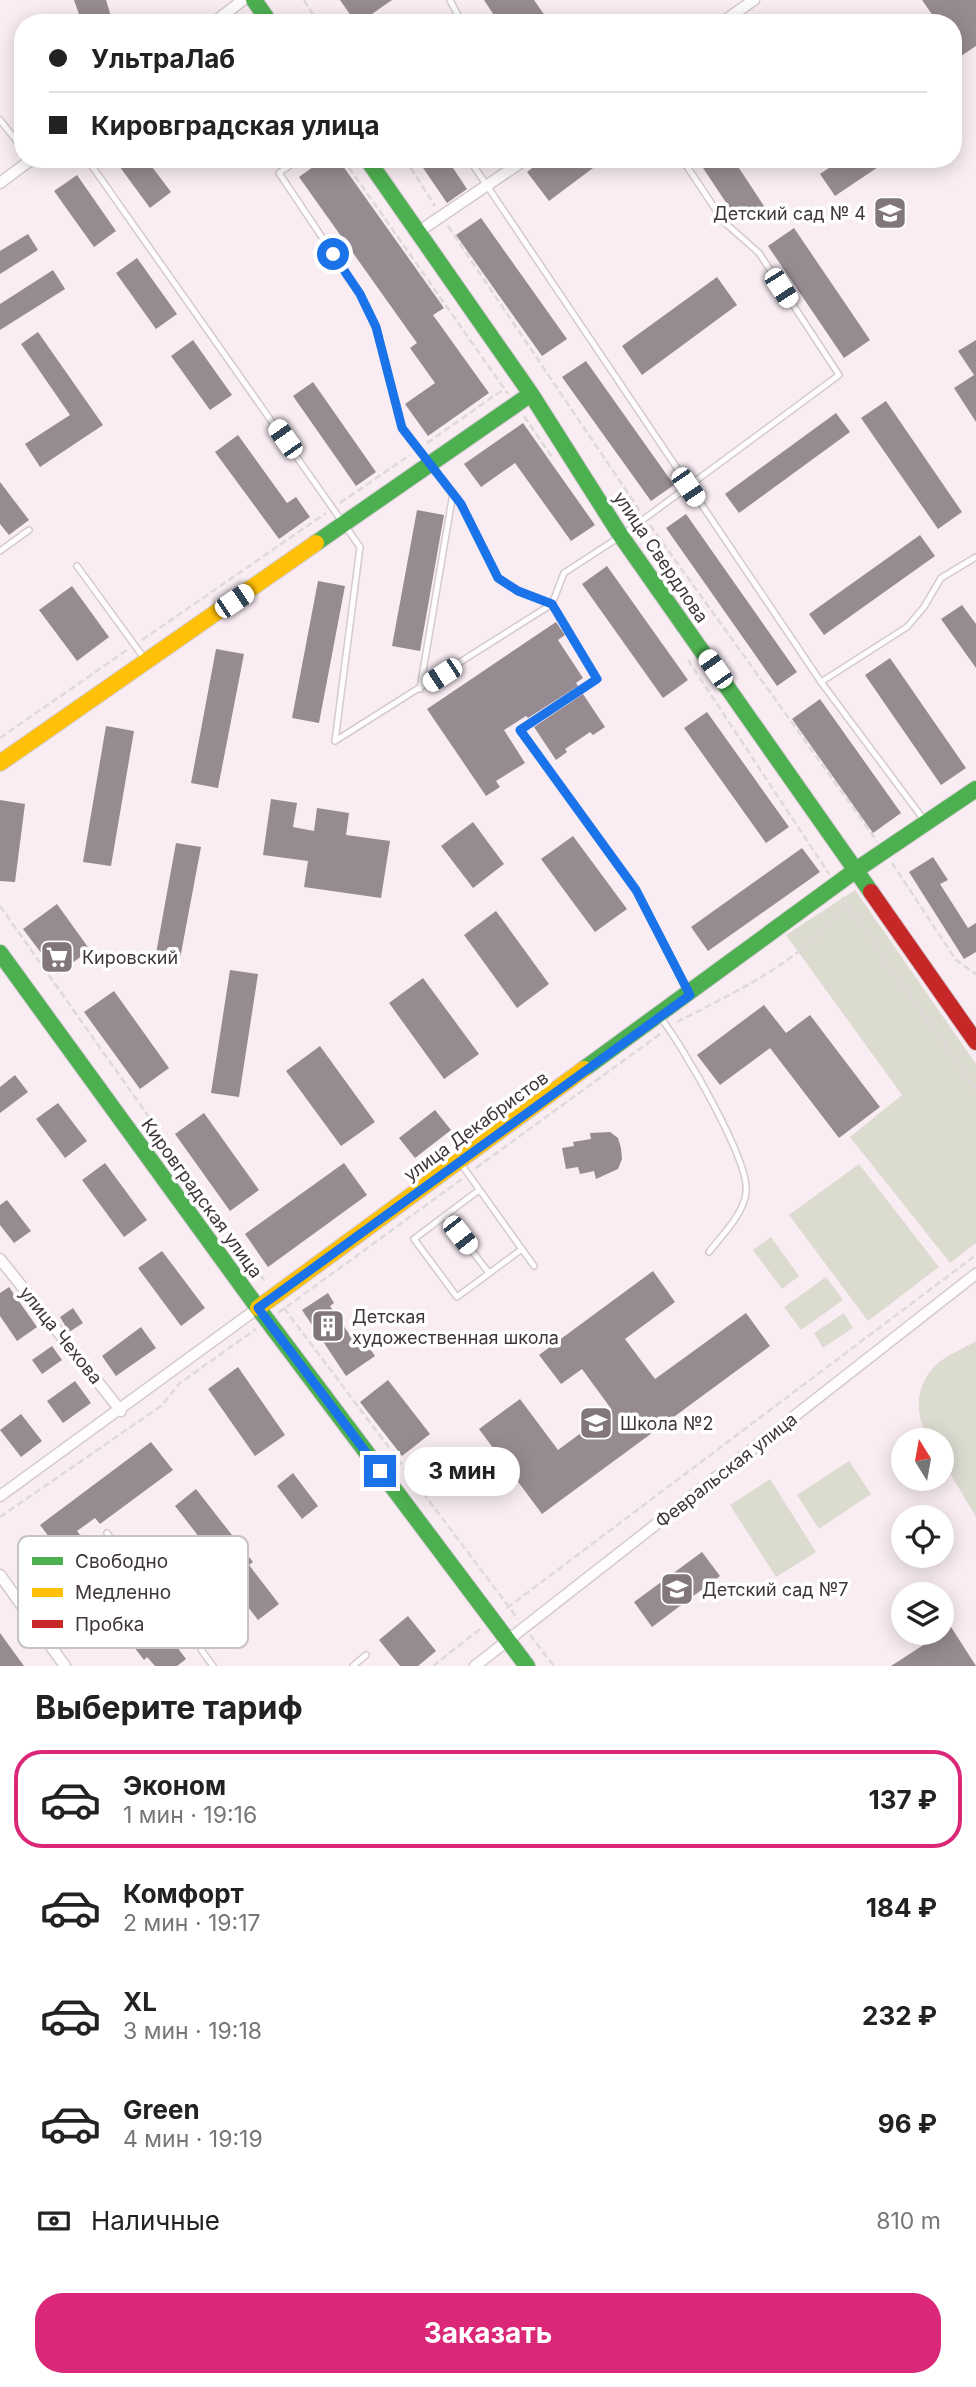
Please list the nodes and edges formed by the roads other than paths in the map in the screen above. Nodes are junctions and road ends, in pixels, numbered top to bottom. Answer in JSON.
{"nodes":[{"id":1,"x":243,"y":0,"type":"edge"},
{"id":2,"x":754,"y":0,"type":"edge"},
{"id":3,"x":225,"y":14,"type":"edge"},
{"id":4,"x":734,"y":14,"type":"edge"},
{"id":5,"x":0,"y":120,"type":"edge"},
{"id":6,"x":14,"y":138,"type":"edge"},
{"id":7,"x":19,"y":168,"type":"edge"},
{"id":8,"x":93,"y":168,"type":"edge"},
{"id":9,"x":286,"y":168,"type":"edge"},
{"id":10,"x":373,"y":168,"type":"edge"},
{"id":11,"x":475,"y":168,"type":"edge"},
{"id":12,"x":513,"y":168,"type":"edge"},
{"id":13,"x":688,"y":168,"type":"edge"},
{"id":14,"x":0,"y":183,"type":"edge"},
{"id":15,"x":487,"y":186,"type":"junction"},
{"id":16,"x":418,"y":232,"type":"junction"},
{"id":17,"x":531,"y":394,"type":"junction"},
{"id":18,"x":431,"y":465,"type":"junction"},
{"id":19,"x":688,"y":487,"type":"junction"},
{"id":20,"x":453,"y":493,"type":"junction"},
{"id":21,"x":346,"y":526,"type":"junction"},
{"id":22,"x":29,"y":530,"type":"dead end"},
{"id":23,"x":621,"y":536,"type":"junction"},
{"id":24,"x":0,"y":551,"type":"edge"},
{"id":25,"x":976,"y":557,"type":"edge"},
{"id":26,"x":78,"y":566,"type":"dead end"},
{"id":27,"x":552,"y":604,"type":"junction"},
{"id":28,"x":146,"y":661,"type":"junction"},
{"id":29,"x":821,"y":682,"type":"junction"},
{"id":30,"x":420,"y":689,"type":"junction"},
{"id":31,"x":0,"y":763,"type":"edge"},
{"id":32,"x":976,"y":789,"type":"edge"},
{"id":33,"x":926,"y":823,"type":"junction"},
{"id":34,"x":856,"y":870,"type":"junction"},
{"id":35,"x":0,"y":953,"type":"edge"},
{"id":36,"x":690,"y":995,"type":"junction"},
{"id":37,"x":664,"y":1022,"type":"junction"},
{"id":38,"x":976,"y":1042,"type":"edge"},
{"id":39,"x":463,"y":1168,"type":"junction"},
{"id":40,"x":479,"y":1190,"type":"junction"},
{"id":41,"x":445,"y":1216,"type":"junction"},
{"id":42,"x":522,"y":1249,"type":"junction"},
{"id":43,"x":709,"y":1252,"type":"dead end"},
{"id":44,"x":0,"y":1259,"type":"edge"},
{"id":45,"x":534,"y":1266,"type":"dead end"},
{"id":46,"x":489,"y":1273,"type":"junction"},
{"id":47,"x":976,"y":1274,"type":"edge"},
{"id":48,"x":263,"y":1315,"type":"junction"},
{"id":49,"x":121,"y":1411,"type":"junction"},
{"id":50,"x":0,"y":1496,"type":"edge"},
{"id":51,"x":107,"y":1533,"type":"dead end"},
{"id":52,"x":109,"y":1536,"type":"edge"},
{"id":53,"x":0,"y":1575,"type":"edge"},
{"id":54,"x":18,"y":1600,"type":"edge"},
{"id":55,"x":507,"y":1641,"type":"junction"},
{"id":56,"x":52,"y":1648,"type":"edge"},
{"id":57,"x":201,"y":1648,"type":"edge"},
{"id":58,"x":366,"y":1655,"type":"dead end"},
{"id":59,"x":65,"y":1666,"type":"edge"},
{"id":60,"x":213,"y":1666,"type":"edge"},
{"id":61,"x":353,"y":1666,"type":"edge"},
{"id":62,"x":475,"y":1666,"type":"edge"},
{"id":63,"x":527,"y":1666,"type":"edge"}],
"edges":[{"from":1,"to":3,"type":"street"},
{"from":2,"to":4,"type":"street"},
{"from":5,"to":6,"type":"lane"},
{"from":7,"to":14,"type":"street"},
{"from":8,"to":21,"type":"lane"},
{"from":9,"to":18,"type":"lane"},
{"from":10,"to":16,"type":"street","name":"улица Свердлова"},
{"from":11,"to":15,"type":"lane"},
{"from":12,"to":15,"type":"street"},
{"from":13,"to":19,"type":"lane"},
{"from":15,"to":16,"type":"street"},
{"from":15,"to":19,"type":"lane"},
{"from":16,"to":17,"type":"street","name":"улица Свердлова"},
{"from":17,"to":18,"type":"street"},
{"from":17,"to":23,"type":"street","name":"улица Свердлова"},
{"from":18,"to":20,"type":"lane"},
{"from":18,"to":21,"type":"street"},
{"from":19,"to":23,"type":"lane"},
{"from":19,"to":29,"type":"lane"},
{"from":20,"to":27,"type":"lane"},
{"from":20,"to":30,"type":"lane"},
{"from":21,"to":28,"type":"street"},
{"from":21,"to":30,"type":"lane"},
{"from":22,"to":24,"type":"lane"},
{"from":23,"to":27,"type":"lane"},
{"from":23,"to":34,"type":"street","name":"улица Свердлова"},
{"from":25,"to":29,"type":"lane"},
{"from":26,"to":28,"type":"lane"},
{"from":27,"to":30,"type":"lane"},
{"from":27,"to":36,"type":"lane"},
{"from":28,"to":31,"type":"street"},
{"from":29,"to":33,"type":"lane"},
{"from":32,"to":33,"type":"street","name":"улица Декабристов"},
{"from":33,"to":34,"type":"street","name":"улица Декабристов"},
{"from":34,"to":36,"type":"street","name":"улица Декабристов"},
{"from":34,"to":38,"type":"street","name":"улица Свердлова"},
{"from":35,"to":48,"type":"street","name":"Кировградская улица"},
{"from":36,"to":37,"type":"street","name":"улица Декабристов"},
{"from":37,"to":39,"type":"street","name":"улица Декабристов"},
{"from":37,"to":43,"type":"lane"},
{"from":39,"to":40,"type":"lane"},
{"from":39,"to":48,"type":"street","name":"улица Декабристов"},
{"from":40,"to":41,"type":"lane"},
{"from":40,"to":42,"type":"lane"},
{"from":41,"to":46,"type":"lane"},
{"from":41,"to":46,"type":"lane"},
{"from":42,"to":45,"type":"lane"},
{"from":42,"to":46,"type":"lane"},
{"from":44,"to":49,"type":"street","name":"улица Чехова"},
{"from":47,"to":55,"type":"street","name":"Февральская улица"},
{"from":48,"to":49,"type":"street","name":"улица Декабристов"},
{"from":48,"to":55,"type":"street","name":"Кировградская улица"},
{"from":49,"to":50,"type":"street","name":"улица Декабристов"},
{"from":51,"to":52,"type":"lane"},
{"from":53,"to":54,"type":"street"},
{"from":55,"to":62,"type":"street","name":"Февральская улица"},
{"from":55,"to":63,"type":"street","name":"Кировградская улица"},
{"from":56,"to":59,"type":"street"},
{"from":57,"to":60,"type":"lane"},
{"from":58,"to":61,"type":"lane"}]}
